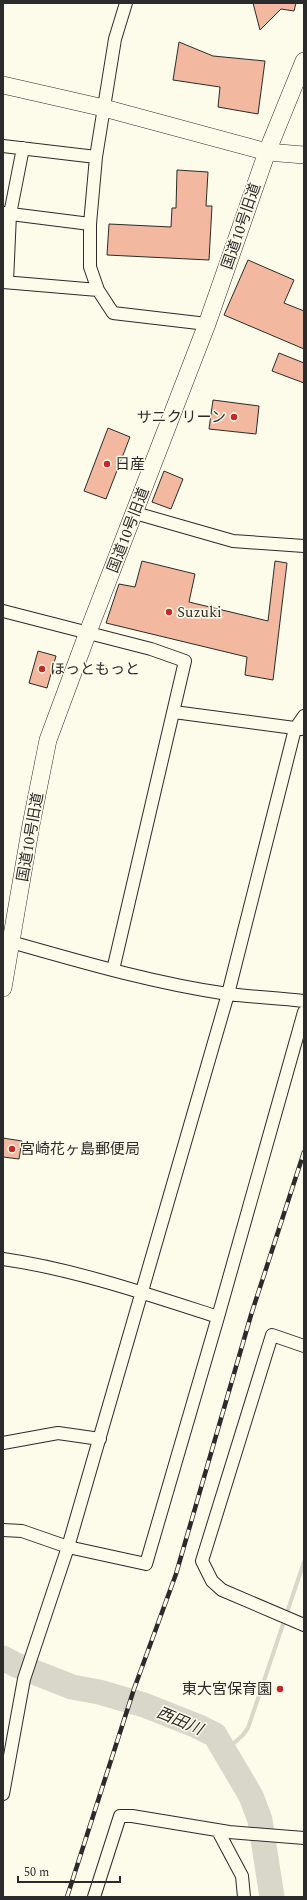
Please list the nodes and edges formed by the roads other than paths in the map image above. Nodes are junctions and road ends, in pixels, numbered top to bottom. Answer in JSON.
{"nodes":[{"id":1,"x":126,"y":3,"type":"edge"},
{"id":2,"x":304,"y":61,"type":"edge"},
{"id":3,"x":3,"y":85,"type":"edge"},
{"id":4,"x":104,"y":108,"type":"junction"},
{"id":5,"x":3,"y":146,"type":"edge"},
{"id":6,"x":23,"y":148,"type":"junction"},
{"id":7,"x":267,"y":152,"type":"junction"},
{"id":8,"x":304,"y":155,"type":"edge"},
{"id":9,"x":96,"y":157,"type":"junction"},
{"id":10,"x":6,"y":213,"type":"edge"},
{"id":11,"x":90,"y":224,"type":"junction"},
{"id":12,"x":5,"y":282,"type":"edge"},
{"id":13,"x":98,"y":290,"type":"junction"},
{"id":14,"x":207,"y":324,"type":"junction"},
{"id":15,"x":135,"y":513,"type":"junction"},
{"id":16,"x":304,"y":546,"type":"edge"},
{"id":17,"x":3,"y":611,"type":"edge"},
{"id":18,"x":88,"y":632,"type":"junction"},
{"id":19,"x":174,"y":712,"type":"junction"},
{"id":20,"x":304,"y":716,"type":"edge"},
{"id":21,"x":300,"y":729,"type":"edge"},
{"id":22,"x":7,"y":940,"type":"edge"},
{"id":23,"x":113,"y":970,"type":"junction"},
{"id":24,"x":3,"y":988,"type":"edge"},
{"id":25,"x":228,"y":994,"type":"junction"},
{"id":26,"x":304,"y":1001,"type":"edge"},
{"id":27,"x":304,"y":1012,"type":"edge"},
{"id":28,"x":3,"y":1259,"type":"edge"},
{"id":29,"x":142,"y":1293,"type":"junction"},
{"id":30,"x":218,"y":1317,"type":"junction"},
{"id":31,"x":304,"y":1346,"type":"edge"},
{"id":32,"x":100,"y":1439,"type":"junction"},
{"id":33,"x":3,"y":1443,"type":"edge"},
{"id":34,"x":3,"y":1530,"type":"edge"},
{"id":35,"x":68,"y":1547,"type":"junction"},
{"id":36,"x":304,"y":1625,"type":"edge"},
{"id":37,"x":3,"y":1794,"type":"edge"},
{"id":38,"x":223,"y":1831,"type":"junction"},
{"id":39,"x":304,"y":1838,"type":"edge"},
{"id":40,"x":94,"y":1897,"type":"edge"},
{"id":41,"x":244,"y":1897,"type":"edge"}],
"edges":[{"from":1,"to":4,"type":"street"},
{"from":2,"to":7,"type":"street","name":"国道10号旧道"},
{"from":3,"to":4,"type":"street"},
{"from":4,"to":7,"type":"street"},
{"from":4,"to":9,"type":"street"},
{"from":5,"to":6,"type":"street"},
{"from":6,"to":9,"type":"street"},
{"from":6,"to":10,"type":"street"},
{"from":7,"to":8,"type":"street"},
{"from":7,"to":14,"type":"street","name":"国道10号旧道"},
{"from":9,"to":11,"type":"street"},
{"from":10,"to":11,"type":"street"},
{"from":10,"to":12,"type":"street"},
{"from":11,"to":13,"type":"street"},
{"from":12,"to":13,"type":"street"},
{"from":13,"to":14,"type":"street"},
{"from":14,"to":15,"type":"street","name":"国道10号旧道"},
{"from":15,"to":16,"type":"street"},
{"from":15,"to":18,"type":"street","name":"国道10号旧道"},
{"from":17,"to":18,"type":"street"},
{"from":18,"to":19,"type":"street"},
{"from":18,"to":22,"type":"street","name":"国道10号旧道"},
{"from":19,"to":21,"type":"street"},
{"from":19,"to":23,"type":"street"},
{"from":20,"to":21,"type":"street"},
{"from":21,"to":25,"type":"street"},
{"from":22,"to":23,"type":"street"},
{"from":22,"to":24,"type":"street","name":"国道10号旧道"},
{"from":23,"to":25,"type":"street"},
{"from":25,"to":26,"type":"street"},
{"from":25,"to":29,"type":"street"},
{"from":27,"to":30,"type":"street"},
{"from":28,"to":29,"type":"street"},
{"from":29,"to":30,"type":"street"},
{"from":29,"to":32,"type":"street"},
{"from":30,"to":35,"type":"street"},
{"from":31,"to":36,"type":"street"},
{"from":32,"to":33,"type":"street"},
{"from":32,"to":35,"type":"street"},
{"from":34,"to":35,"type":"street"},
{"from":35,"to":37,"type":"street"},
{"from":38,"to":39,"type":"street"},
{"from":38,"to":40,"type":"street"},
{"from":38,"to":41,"type":"street"}]}
